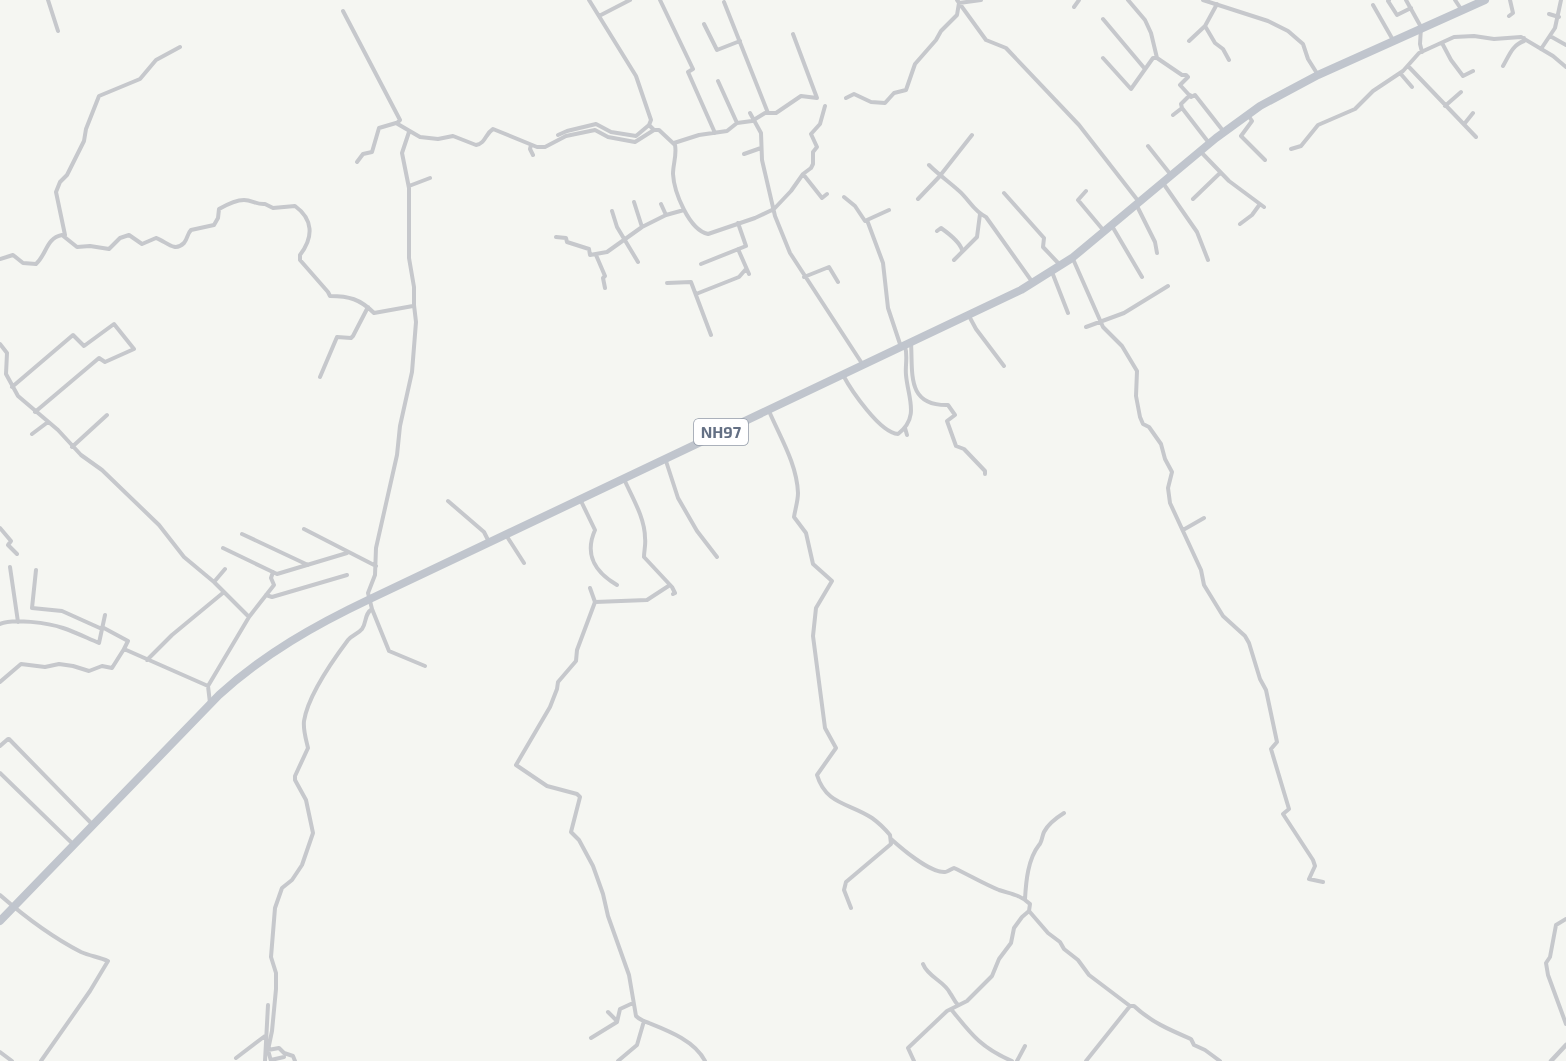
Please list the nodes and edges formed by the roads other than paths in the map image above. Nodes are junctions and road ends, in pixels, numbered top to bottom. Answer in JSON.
{"nodes":[{"id":1,"x":48,"y":0,"type":"edge"},
{"id":2,"x":589,"y":0,"type":"edge"},
{"id":3,"x":630,"y":0,"type":"edge"},
{"id":4,"x":660,"y":0,"type":"edge"},
{"id":5,"x":981,"y":0,"type":"edge"},
{"id":6,"x":1079,"y":0,"type":"edge"},
{"id":7,"x":1128,"y":0,"type":"edge"},
{"id":8,"x":1203,"y":0,"type":"edge"},
{"id":9,"x":1389,"y":0,"type":"edge"},
{"id":10,"x":1406,"y":0,"type":"edge"},
{"id":11,"x":1455,"y":0,"type":"edge"},
{"id":12,"x":1485,"y":0,"type":"edge"},
{"id":13,"x":1510,"y":0,"type":"edge"},
{"id":14,"x":1560,"y":0,"type":"edge"},
{"id":15,"x":724,"y":2,"type":"dead end"},
{"id":16,"x":958,"y":2,"type":"edge"},
{"id":17,"x":1217,"y":4,"type":"junction"},
{"id":18,"x":1373,"y":5,"type":"dead end"},
{"id":19,"x":1074,"y":7,"type":"dead end"},
{"id":20,"x":1411,"y":8,"type":"junction"},
{"id":21,"x":343,"y":10,"type":"dead end"},
{"id":22,"x":1461,"y":10,"type":"junction"},
{"id":23,"x":1549,"y":14,"type":"dead end"},
{"id":24,"x":599,"y":15,"type":"junction"},
{"id":25,"x":1509,"y":16,"type":"dead end"},
{"id":26,"x":1559,"y":18,"type":"junction"},
{"id":27,"x":1103,"y":19,"type":"dead end"},
{"id":28,"x":1566,"y":21,"type":"edge"},
{"id":29,"x":704,"y":24,"type":"dead end"},
{"id":30,"x":1205,"y":26,"type":"junction"},
{"id":31,"x":1421,"y":27,"type":"junction"},
{"id":32,"x":58,"y":31,"type":"dead end"},
{"id":33,"x":793,"y":34,"type":"dead end"},
{"id":34,"x":1550,"y":36,"type":"junction"},
{"id":35,"x":1524,"y":38,"type":"junction"},
{"id":36,"x":1393,"y":40,"type":"junction"},
{"id":37,"x":740,"y":41,"type":"junction"},
{"id":38,"x":1189,"y":41,"type":"dead end"},
{"id":39,"x":1442,"y":43,"type":"junction"},
{"id":40,"x":1566,"y":45,"type":"edge"},
{"id":41,"x":180,"y":47,"type":"dead end"},
{"id":42,"x":1541,"y":49,"type":"junction"},
{"id":43,"x":1422,"y":52,"type":"junction"},
{"id":44,"x":1103,"y":58,"type":"dead end"},
{"id":45,"x":1157,"y":58,"type":"junction"},
{"id":46,"x":1229,"y":60,"type":"dead end"},
{"id":47,"x":1407,"y":66,"type":"junction"},
{"id":48,"x":1503,"y":66,"type":"dead end"},
{"id":49,"x":1566,"y":67,"type":"edge"},
{"id":50,"x":1146,"y":69,"type":"junction"},
{"id":51,"x":1473,"y":71,"type":"dead end"},
{"id":52,"x":1400,"y":73,"type":"junction"},
{"id":53,"x":1318,"y":75,"type":"junction"},
{"id":54,"x":718,"y":81,"type":"dead end"},
{"id":55,"x":1412,"y":87,"type":"dead end"},
{"id":56,"x":1461,"y":92,"type":"dead end"},
{"id":57,"x":1190,"y":96,"type":"junction"},
{"id":58,"x":846,"y":98,"type":"dead end"},
{"id":59,"x":825,"y":106,"type":"dead end"},
{"id":60,"x":1445,"y":106,"type":"junction"},
{"id":61,"x":1182,"y":108,"type":"junction"},
{"id":62,"x":750,"y":112,"type":"dead end"},
{"id":63,"x":768,"y":113,"type":"junction"},
{"id":64,"x":1473,"y":113,"type":"dead end"},
{"id":65,"x":1248,"y":114,"type":"junction"},
{"id":66,"x":1173,"y":115,"type":"dead end"},
{"id":67,"x":754,"y":119,"type":"junction"},
{"id":68,"x":397,"y":123,"type":"junction"},
{"id":69,"x":737,"y":123,"type":"junction"},
{"id":70,"x":1465,"y":123,"type":"junction"},
{"id":71,"x":649,"y":125,"type":"junction"},
{"id":72,"x":654,"y":130,"type":"junction"},
{"id":73,"x":409,"y":132,"type":"junction"},
{"id":74,"x":1224,"y":132,"type":"junction"},
{"id":75,"x":715,"y":133,"type":"junction"},
{"id":76,"x":558,"y":135,"type":"dead end"},
{"id":77,"x":972,"y":135,"type":"dead end"},
{"id":78,"x":1476,"y":137,"type":"dead end"},
{"id":79,"x":673,"y":143,"type":"junction"},
{"id":80,"x":1209,"y":144,"type":"junction"},
{"id":81,"x":531,"y":145,"type":"junction"},
{"id":82,"x":1148,"y":146,"type":"dead end"},
{"id":83,"x":761,"y":148,"type":"junction"},
{"id":84,"x":1292,"y":149,"type":"dead end"},
{"id":85,"x":1200,"y":152,"type":"junction"},
{"id":86,"x":744,"y":154,"type":"dead end"},
{"id":87,"x":533,"y":155,"type":"dead end"},
{"id":88,"x":1265,"y":160,"type":"dead end"},
{"id":89,"x":357,"y":162,"type":"dead end"},
{"id":90,"x":929,"y":165,"type":"dead end"},
{"id":91,"x":940,"y":173,"type":"junction"},
{"id":92,"x":1220,"y":173,"type":"junction"},
{"id":93,"x":803,"y":174,"type":"junction"},
{"id":94,"x":1172,"y":176,"type":"junction"},
{"id":95,"x":430,"y":178,"type":"dead end"},
{"id":96,"x":1163,"y":183,"type":"junction"},
{"id":97,"x":409,"y":186,"type":"junction"},
{"id":98,"x":1086,"y":190,"type":"dead end"},
{"id":99,"x":827,"y":194,"type":"dead end"},
{"id":100,"x":1004,"y":194,"type":"dead end"},
{"id":101,"x":844,"y":197,"type":"dead end"},
{"id":102,"x":918,"y":199,"type":"dead end"},
{"id":103,"x":1193,"y":199,"type":"dead end"},
{"id":104,"x":634,"y":202,"type":"dead end"},
{"id":105,"x":661,"y":204,"type":"dead end"},
{"id":106,"x":1138,"y":204,"type":"junction"},
{"id":107,"x":774,"y":209,"type":"junction"},
{"id":108,"x":684,"y":210,"type":"junction"},
{"id":109,"x":889,"y":210,"type":"dead end"},
{"id":110,"x":612,"y":211,"type":"dead end"},
{"id":111,"x":980,"y":214,"type":"junction"},
{"id":112,"x":666,"y":215,"type":"junction"},
{"id":113,"x":867,"y":219,"type":"junction"},
{"id":114,"x":738,"y":223,"type":"junction"},
{"id":115,"x":1240,"y":224,"type":"dead end"},
{"id":116,"x":1112,"y":226,"type":"junction"},
{"id":117,"x":642,"y":227,"type":"junction"},
{"id":118,"x":937,"y":231,"type":"dead end"},
{"id":119,"x":1105,"y":232,"type":"junction"},
{"id":120,"x":64,"y":235,"type":"junction"},
{"id":121,"x":556,"y":237,"type":"dead end"},
{"id":122,"x":624,"y":239,"type":"junction"},
{"id":123,"x":738,"y":249,"type":"junction"},
{"id":124,"x":962,"y":251,"type":"junction"},
{"id":125,"x":1157,"y":253,"type":"dead end"},
{"id":126,"x":596,"y":255,"type":"junction"},
{"id":127,"x":1072,"y":258,"type":"junction"},
{"id":128,"x":0,"y":259,"type":"edge"},
{"id":129,"x":954,"y":260,"type":"dead end"},
{"id":130,"x":1208,"y":260,"type":"dead end"},
{"id":131,"x":638,"y":262,"type":"dead end"},
{"id":132,"x":701,"y":264,"type":"dead end"},
{"id":133,"x":1061,"y":266,"type":"junction"},
{"id":134,"x":746,"y":268,"type":"junction"},
{"id":135,"x":1052,"y":272,"type":"junction"},
{"id":136,"x":749,"y":274,"type":"dead end"},
{"id":137,"x":804,"y":277,"type":"junction"},
{"id":138,"x":1142,"y":277,"type":"dead end"},
{"id":139,"x":838,"y":282,"type":"dead end"},
{"id":140,"x":667,"y":283,"type":"dead end"},
{"id":141,"x":1033,"y":284,"type":"junction"},
{"id":142,"x":1168,"y":286,"type":"dead end"},
{"id":143,"x":605,"y":288,"type":"dead end"},
{"id":144,"x":696,"y":294,"type":"junction"},
{"id":145,"x":414,"y":305,"type":"junction"},
{"id":146,"x":368,"y":307,"type":"junction"},
{"id":147,"x":1068,"y":313,"type":"dead end"},
{"id":148,"x":969,"y":316,"type":"junction"},
{"id":149,"x":1099,"y":318,"type":"junction"},
{"id":150,"x":1086,"y":327,"type":"dead end"},
{"id":151,"x":711,"y":335,"type":"dead end"},
{"id":152,"x":0,"y":344,"type":"edge"},
{"id":153,"x":906,"y":346,"type":"junction"},
{"id":154,"x":863,"y":366,"type":"junction"},
{"id":155,"x":1004,"y":366,"type":"dead end"},
{"id":156,"x":843,"y":375,"type":"junction"},
{"id":157,"x":320,"y":377,"type":"dead end"},
{"id":158,"x":12,"y":387,"type":"junction"},
{"id":159,"x":769,"y":410,"type":"junction"},
{"id":160,"x":35,"y":412,"type":"junction"},
{"id":161,"x":107,"y":415,"type":"dead end"},
{"id":162,"x":48,"y":422,"type":"junction"},
{"id":163,"x":905,"y":428,"type":"junction"},
{"id":164,"x":32,"y":434,"type":"dead end"},
{"id":165,"x":907,"y":435,"type":"dead end"},
{"id":166,"x":72,"y":447,"type":"junction"},
{"id":167,"x":665,"y":458,"type":"junction"},
{"id":168,"x":985,"y":474,"type":"dead end"},
{"id":169,"x":623,"y":478,"type":"junction"},
{"id":170,"x":580,"y":498,"type":"junction"},
{"id":171,"x":448,"y":501,"type":"dead end"},
{"id":172,"x":1204,"y":518,"type":"dead end"},
{"id":173,"x":0,"y":528,"type":"edge"},
{"id":174,"x":304,"y":529,"type":"dead end"},
{"id":175,"x":1183,"y":530,"type":"junction"},
{"id":176,"x":242,"y":534,"type":"dead end"},
{"id":177,"x":506,"y":534,"type":"junction"},
{"id":178,"x":489,"y":542,"type":"junction"},
{"id":179,"x":223,"y":548,"type":"dead end"},
{"id":180,"x":347,"y":553,"type":"junction"},
{"id":181,"x":17,"y":554,"type":"dead end"},
{"id":182,"x":717,"y":557,"type":"dead end"},
{"id":183,"x":524,"y":563,"type":"dead end"},
{"id":184,"x":309,"y":565,"type":"junction"},
{"id":185,"x":376,"y":566,"type":"junction"},
{"id":186,"x":10,"y":567,"type":"dead end"},
{"id":187,"x":225,"y":569,"type":"dead end"},
{"id":188,"x":36,"y":570,"type":"dead end"},
{"id":189,"x":273,"y":572,"type":"junction"},
{"id":190,"x":347,"y":575,"type":"dead end"},
{"id":191,"x":214,"y":582,"type":"junction"},
{"id":192,"x":617,"y":585,"type":"dead end"},
{"id":193,"x":670,"y":585,"type":"junction"},
{"id":194,"x":590,"y":588,"type":"dead end"},
{"id":195,"x":224,"y":592,"type":"junction"},
{"id":196,"x":673,"y":594,"type":"dead end"},
{"id":197,"x":266,"y":595,"type":"junction"},
{"id":198,"x":370,"y":600,"type":"junction"},
{"id":199,"x":595,"y":602,"type":"junction"},
{"id":200,"x":372,"y":609,"type":"junction"},
{"id":201,"x":105,"y":615,"type":"dead end"},
{"id":202,"x":249,"y":617,"type":"junction"},
{"id":203,"x":18,"y":622,"type":"junction"},
{"id":204,"x":0,"y":624,"type":"edge"},
{"id":205,"x":102,"y":628,"type":"junction"},
{"id":206,"x":124,"y":649,"type":"junction"},
{"id":207,"x":147,"y":660,"type":"junction"},
{"id":208,"x":425,"y":666,"type":"dead end"},
{"id":209,"x":0,"y":682,"type":"edge"},
{"id":210,"x":207,"y":686,"type":"junction"},
{"id":211,"x":210,"y":704,"type":"junction"},
{"id":212,"x":0,"y":746,"type":"edge"},
{"id":213,"x":0,"y":773,"type":"edge"},
{"id":214,"x":1064,"y":813,"type":"dead end"},
{"id":215,"x":93,"y":825,"type":"junction"},
{"id":216,"x":891,"y":838,"type":"junction"},
{"id":217,"x":74,"y":845,"type":"junction"},
{"id":218,"x":1323,"y":882,"type":"dead end"},
{"id":219,"x":0,"y":895,"type":"edge"},
{"id":220,"x":1024,"y":899,"type":"junction"},
{"id":221,"x":14,"y":907,"type":"junction"},
{"id":222,"x":851,"y":908,"type":"dead end"},
{"id":223,"x":1029,"y":911,"type":"junction"},
{"id":224,"x":1566,"y":920,"type":"edge"},
{"id":225,"x":0,"y":921,"type":"edge"},
{"id":226,"x":923,"y":964,"type":"dead end"},
{"id":227,"x":633,"y":1003,"type":"junction"},
{"id":228,"x":268,"y":1005,"type":"dead end"},
{"id":229,"x":958,"y":1005,"type":"junction"},
{"id":230,"x":1130,"y":1006,"type":"junction"},
{"id":231,"x":951,"y":1009,"type":"junction"},
{"id":232,"x":608,"y":1012,"type":"dead end"},
{"id":233,"x":644,"y":1021,"type":"junction"},
{"id":234,"x":617,"y":1022,"type":"junction"},
{"id":235,"x":1566,"y":1024,"type":"edge"},
{"id":236,"x":265,"y":1036,"type":"junction"},
{"id":237,"x":591,"y":1038,"type":"dead end"},
{"id":238,"x":1566,"y":1045,"type":"edge"},
{"id":239,"x":1025,"y":1046,"type":"dead end"},
{"id":240,"x":268,"y":1050,"type":"junction"},
{"id":241,"x":0,"y":1052,"type":"edge"},
{"id":242,"x":284,"y":1057,"type":"dead end"},
{"id":243,"x":236,"y":1058,"type":"dead end"},
{"id":244,"x":12,"y":1061,"type":"edge"},
{"id":245,"x":40,"y":1061,"type":"edge"},
{"id":246,"x":265,"y":1061,"type":"edge"},
{"id":247,"x":271,"y":1061,"type":"edge"},
{"id":248,"x":295,"y":1061,"type":"edge"},
{"id":249,"x":618,"y":1061,"type":"edge"},
{"id":250,"x":705,"y":1061,"type":"edge"},
{"id":251,"x":914,"y":1061,"type":"edge"},
{"id":252,"x":1012,"y":1061,"type":"edge"},
{"id":253,"x":1017,"y":1061,"type":"edge"},
{"id":254,"x":1086,"y":1061,"type":"edge"},
{"id":255,"x":1220,"y":1061,"type":"edge"},
{"id":256,"x":1551,"y":1061,"type":"edge"}],
"edges":[{"from":1,"to":32,"type":"street"},
{"from":2,"to":24,"type":"street"},
{"from":3,"to":24,"type":"street"},
{"from":4,"to":75,"type":"street"},
{"from":5,"to":16,"type":"street"},
{"from":6,"to":19,"type":"street"},
{"from":7,"to":45,"type":"street"},
{"from":8,"to":17,"type":"street"},
{"from":9,"to":20,"type":"street"},
{"from":10,"to":20,"type":"street"},
{"from":11,"to":22,"type":"street"},
{"from":12,"to":22,"type":"highway","number":"NH97"},
{"from":13,"to":25,"type":"street"},
{"from":14,"to":26,"type":"street"},
{"from":15,"to":37,"type":"street"},
{"from":16,"to":58,"type":"street"},
{"from":16,"to":106,"type":"street"},
{"from":17,"to":30,"type":"street"},
{"from":17,"to":53,"type":"street"},
{"from":18,"to":36,"type":"street"},
{"from":20,"to":31,"type":"street"},
{"from":21,"to":68,"type":"street"},
{"from":22,"to":31,"type":"highway","number":"NH97"},
{"from":23,"to":26,"type":"street"},
{"from":24,"to":71,"type":"street"},
{"from":26,"to":28,"type":"street"},
{"from":26,"to":34,"type":"street"},
{"from":27,"to":50,"type":"street"},
{"from":29,"to":37,"type":"street"},
{"from":30,"to":38,"type":"street"},
{"from":30,"to":46,"type":"street"},
{"from":31,"to":36,"type":"highway","number":"NH97"},
{"from":31,"to":43,"type":"street"},
{"from":33,"to":63,"type":"street"},
{"from":34,"to":40,"type":"street"},
{"from":34,"to":42,"type":"street"},
{"from":35,"to":39,"type":"street"},
{"from":35,"to":42,"type":"street"},
{"from":35,"to":48,"type":"street"},
{"from":36,"to":53,"type":"highway","number":"NH97"},
{"from":37,"to":63,"type":"street"},
{"from":39,"to":43,"type":"street"},
{"from":39,"to":51,"type":"street"},
{"from":41,"to":120,"type":"street"},
{"from":42,"to":49,"type":"street"},
{"from":43,"to":47,"type":"street"},
{"from":44,"to":50,"type":"street"},
{"from":45,"to":50,"type":"street"},
{"from":45,"to":57,"type":"street"},
{"from":47,"to":52,"type":"street"},
{"from":47,"to":60,"type":"street"},
{"from":52,"to":55,"type":"street"},
{"from":52,"to":84,"type":"street"},
{"from":53,"to":65,"type":"highway","number":"NH97"},
{"from":54,"to":69,"type":"street"},
{"from":56,"to":60,"type":"street"},
{"from":57,"to":61,"type":"street"},
{"from":57,"to":74,"type":"street"},
{"from":59,"to":93,"type":"street"},
{"from":60,"to":70,"type":"street"},
{"from":61,"to":66,"type":"street"},
{"from":61,"to":80,"type":"street"},
{"from":62,"to":67,"type":"street"},
{"from":63,"to":67,"type":"street"},
{"from":64,"to":70,"type":"street"},
{"from":65,"to":74,"type":"highway","number":"NH97"},
{"from":65,"to":88,"type":"street"},
{"from":67,"to":69,"type":"street"},
{"from":67,"to":83,"type":"street"},
{"from":68,"to":73,"type":"street"},
{"from":68,"to":89,"type":"street"},
{"from":69,"to":75,"type":"street"},
{"from":70,"to":78,"type":"street"},
{"from":71,"to":72,"type":"street"},
{"from":71,"to":76,"type":"street"},
{"from":72,"to":79,"type":"street"},
{"from":72,"to":81,"type":"street"},
{"from":73,"to":81,"type":"street"},
{"from":73,"to":97,"type":"street"},
{"from":74,"to":80,"type":"highway","number":"NH97"},
{"from":75,"to":79,"type":"street"},
{"from":77,"to":91,"type":"street"},
{"from":79,"to":108,"type":"street"},
{"from":80,"to":85,"type":"highway","number":"NH97"},
{"from":81,"to":87,"type":"street"},
{"from":82,"to":94,"type":"street"},
{"from":83,"to":86,"type":"street"},
{"from":83,"to":107,"type":"street"},
{"from":85,"to":92,"type":"street"},
{"from":85,"to":94,"type":"highway","number":"NH97"},
{"from":90,"to":91,"type":"street"},
{"from":91,"to":102,"type":"street"},
{"from":91,"to":111,"type":"street"},
{"from":92,"to":103,"type":"street"},
{"from":92,"to":115,"type":"street"},
{"from":93,"to":99,"type":"street"},
{"from":93,"to":107,"type":"street"},
{"from":94,"to":96,"type":"highway","number":"NH97"},
{"from":95,"to":97,"type":"street"},
{"from":96,"to":106,"type":"highway","number":"NH97"},
{"from":96,"to":130,"type":"street"},
{"from":97,"to":145,"type":"street"},
{"from":98,"to":119,"type":"street"},
{"from":100,"to":133,"type":"street"},
{"from":101,"to":113,"type":"street"},
{"from":104,"to":117,"type":"street"},
{"from":105,"to":112,"type":"street"},
{"from":106,"to":116,"type":"highway","number":"NH97"},
{"from":106,"to":125,"type":"street"},
{"from":107,"to":114,"type":"street"},
{"from":107,"to":137,"type":"street"},
{"from":108,"to":112,"type":"street"},
{"from":108,"to":114,"type":"street"},
{"from":109,"to":113,"type":"street"},
{"from":110,"to":122,"type":"street"},
{"from":111,"to":124,"type":"street"},
{"from":111,"to":141,"type":"street"},
{"from":112,"to":117,"type":"street"},
{"from":113,"to":153,"type":"street"},
{"from":114,"to":123,"type":"street"},
{"from":116,"to":119,"type":"highway","number":"NH97"},
{"from":116,"to":138,"type":"street"},
{"from":117,"to":122,"type":"street"},
{"from":118,"to":124,"type":"street"},
{"from":119,"to":127,"type":"highway","number":"NH97"},
{"from":120,"to":128,"type":"street"},
{"from":120,"to":146,"type":"street"},
{"from":121,"to":126,"type":"street"},
{"from":122,"to":126,"type":"street"},
{"from":122,"to":131,"type":"street"},
{"from":123,"to":132,"type":"street"},
{"from":123,"to":134,"type":"street"},
{"from":124,"to":129,"type":"street"},
{"from":126,"to":143,"type":"street"},
{"from":127,"to":133,"type":"highway","number":"NH97"},
{"from":127,"to":149,"type":"street"},
{"from":133,"to":135,"type":"highway","number":"NH97"},
{"from":134,"to":136,"type":"street"},
{"from":134,"to":144,"type":"street"},
{"from":135,"to":141,"type":"highway","number":"NH97"},
{"from":135,"to":147,"type":"street"},
{"from":137,"to":139,"type":"street"},
{"from":137,"to":154,"type":"street"},
{"from":140,"to":144,"type":"street"},
{"from":141,"to":148,"type":"highway","number":"NH97"},
{"from":142,"to":149,"type":"street"},
{"from":144,"to":151,"type":"street"},
{"from":145,"to":146,"type":"street"},
{"from":145,"to":185,"type":"street"},
{"from":146,"to":157,"type":"street"},
{"from":148,"to":153,"type":"highway","number":"NH97"},
{"from":148,"to":155,"type":"street"},
{"from":149,"to":150,"type":"street"},
{"from":149,"to":175,"type":"street"},
{"from":152,"to":158,"type":"street"},
{"from":153,"to":154,"type":"highway","number":"NH97"},
{"from":153,"to":163,"type":"street"},
{"from":153,"to":168,"type":"street"},
{"from":154,"to":156,"type":"highway","number":"NH97"},
{"from":156,"to":159,"type":"highway","number":"NH97"},
{"from":156,"to":163,"type":"street"},
{"from":158,"to":160,"type":"street"},
{"from":158,"to":160,"type":"street"},
{"from":159,"to":167,"type":"highway","number":"NH97"},
{"from":159,"to":216,"type":"street"},
{"from":160,"to":162,"type":"street"},
{"from":161,"to":166,"type":"street"},
{"from":162,"to":164,"type":"street"},
{"from":162,"to":166,"type":"street"},
{"from":163,"to":165,"type":"street"},
{"from":166,"to":191,"type":"street"},
{"from":167,"to":169,"type":"highway","number":"NH97"},
{"from":167,"to":182,"type":"street"},
{"from":169,"to":170,"type":"highway","number":"NH97"},
{"from":169,"to":193,"type":"street"},
{"from":170,"to":177,"type":"highway","number":"NH97"},
{"from":170,"to":192,"type":"street"},
{"from":171,"to":178,"type":"street"},
{"from":172,"to":175,"type":"street"},
{"from":173,"to":181,"type":"street"},
{"from":174,"to":180,"type":"street"},
{"from":175,"to":218,"type":"street"},
{"from":176,"to":184,"type":"street"},
{"from":177,"to":178,"type":"highway","number":"NH97"},
{"from":177,"to":183,"type":"street"},
{"from":178,"to":198,"type":"highway","number":"NH97"},
{"from":179,"to":189,"type":"street"},
{"from":180,"to":184,"type":"street"},
{"from":180,"to":185,"type":"street"},
{"from":184,"to":189,"type":"street"},
{"from":185,"to":198,"type":"street"},
{"from":186,"to":203,"type":"street"},
{"from":187,"to":191,"type":"street"},
{"from":188,"to":205,"type":"street"},
{"from":189,"to":197,"type":"street"},
{"from":190,"to":197,"type":"street"},
{"from":191,"to":195,"type":"street"},
{"from":193,"to":196,"type":"street"},
{"from":193,"to":199,"type":"street"},
{"from":194,"to":199,"type":"street"},
{"from":195,"to":202,"type":"street"},
{"from":195,"to":207,"type":"street"},
{"from":197,"to":202,"type":"street"},
{"from":198,"to":200,"type":"street"},
{"from":198,"to":211,"type":"highway","number":"NH97"},
{"from":199,"to":227,"type":"street"},
{"from":200,"to":208,"type":"street"},
{"from":200,"to":240,"type":"street"},
{"from":201,"to":205,"type":"street"},
{"from":202,"to":210,"type":"street"},
{"from":203,"to":204,"type":"street"},
{"from":203,"to":205,"type":"street"},
{"from":205,"to":206,"type":"street"},
{"from":206,"to":207,"type":"street"},
{"from":206,"to":209,"type":"street"},
{"from":207,"to":210,"type":"street"},
{"from":210,"to":211,"type":"street"},
{"from":211,"to":215,"type":"highway","number":"NH97"},
{"from":212,"to":215,"type":"street"},
{"from":213,"to":217,"type":"street"},
{"from":214,"to":220,"type":"street"},
{"from":215,"to":217,"type":"highway","number":"NH97"},
{"from":216,"to":220,"type":"street"},
{"from":216,"to":222,"type":"street"},
{"from":217,"to":221,"type":"highway","number":"NH97"},
{"from":219,"to":221,"type":"street"},
{"from":220,"to":223,"type":"street"},
{"from":221,"to":225,"type":"highway","number":"NH97"},
{"from":221,"to":245,"type":"street"},
{"from":223,"to":229,"type":"street"},
{"from":223,"to":230,"type":"street"},
{"from":224,"to":235,"type":"street"},
{"from":226,"to":229,"type":"street"},
{"from":227,"to":233,"type":"street"},
{"from":227,"to":234,"type":"street"},
{"from":228,"to":236,"type":"street"},
{"from":229,"to":231,"type":"street"},
{"from":230,"to":254,"type":"street"},
{"from":230,"to":255,"type":"street"},
{"from":231,"to":251,"type":"street"},
{"from":231,"to":252,"type":"street"},
{"from":232,"to":234,"type":"street"},
{"from":233,"to":249,"type":"street"},
{"from":233,"to":250,"type":"street"},
{"from":234,"to":237,"type":"street"},
{"from":236,"to":243,"type":"street"},
{"from":236,"to":246,"type":"street"},
{"from":238,"to":256,"type":"street"},
{"from":239,"to":253,"type":"street"},
{"from":240,"to":247,"type":"street"},
{"from":240,"to":248,"type":"street"},
{"from":241,"to":244,"type":"street"},
{"from":242,"to":247,"type":"street"}]}
